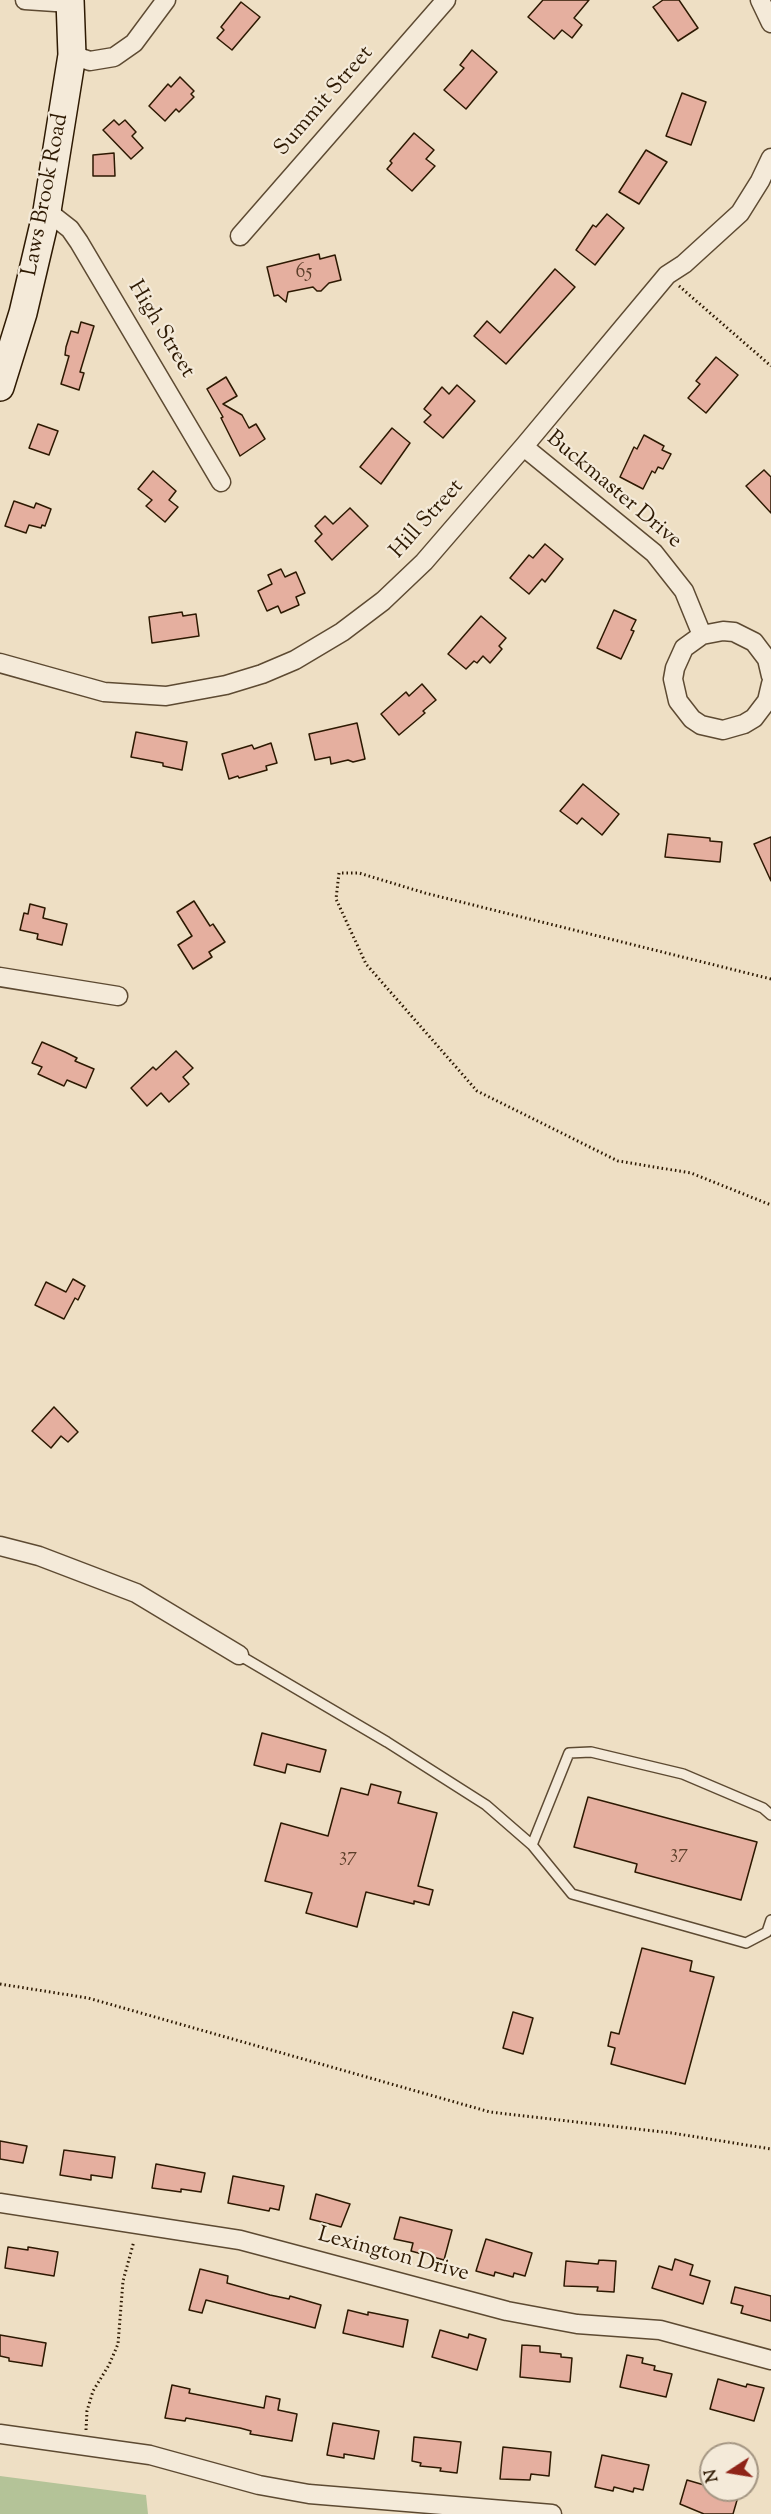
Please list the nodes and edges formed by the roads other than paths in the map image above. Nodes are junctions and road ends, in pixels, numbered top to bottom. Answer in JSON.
{"nodes":[{"id":1,"x":25,"y":0,"type":"edge"},
{"id":2,"x":166,"y":0,"type":"edge"},
{"id":3,"x":446,"y":0,"type":"edge"},
{"id":4,"x":760,"y":0,"type":"edge"},
{"id":5,"x":70,"y":1,"type":"edge"},
{"id":6,"x":771,"y":23,"type":"edge"},
{"id":7,"x":72,"y":55,"type":"junction"},
{"id":8,"x":771,"y":158,"type":"edge"},
{"id":9,"x":47,"y":211,"type":"junction"},
{"id":10,"x":240,"y":236,"type":"dead end"},
{"id":11,"x":0,"y":387,"type":"edge"},
{"id":12,"x":524,"y":447,"type":"junction"},
{"id":13,"x":221,"y":482,"type":"dead end"},
{"id":14,"x":702,"y":635,"type":"junction"},
{"id":15,"x":0,"y":663,"type":"edge"},
{"id":16,"x":771,"y":676,"type":"edge"},
{"id":17,"x":771,"y":684,"type":"edge"},
{"id":18,"x":0,"y":977,"type":"edge"},
{"id":19,"x":118,"y":996,"type":"dead end"},
{"id":20,"x":0,"y":1546,"type":"edge"},
{"id":21,"x":239,"y":1655,"type":"joint"},
{"id":22,"x":771,"y":1815,"type":"edge"},
{"id":23,"x":532,"y":1845,"type":"junction"},
{"id":24,"x":771,"y":1920,"type":"edge"},
{"id":25,"x":0,"y":2203,"type":"edge"},
{"id":26,"x":771,"y":2360,"type":"edge"},
{"id":27,"x":0,"y":2434,"type":"edge"},
{"id":28,"x":552,"y":2514,"type":"edge"}],
"edges":[{"from":1,"to":5,"type":"street"},
{"from":2,"to":7,"type":"street"},
{"from":3,"to":10,"type":"street","name":"Summit Street"},
{"from":4,"to":6,"type":"street"},
{"from":5,"to":7,"type":"street","name":"Laws Brook Road"},
{"from":7,"to":9,"type":"street","name":"Laws Brook Road"},
{"from":8,"to":12,"type":"street","name":"Hill Street"},
{"from":9,"to":11,"type":"street","name":"Laws Brook Road"},
{"from":9,"to":13,"type":"street","name":"High Street"},
{"from":12,"to":14,"type":"street","name":"Buckmaster Drive"},
{"from":12,"to":15,"type":"street","name":"Hill Street"},
{"from":14,"to":16,"type":"street"},
{"from":14,"to":17,"type":"street"},
{"from":18,"to":19,"type":"street"},
{"from":20,"to":21,"type":"street"},
{"from":21,"to":23,"type":"lane"},
{"from":22,"to":23,"type":"lane"},
{"from":23,"to":24,"type":"lane"},
{"from":25,"to":26,"type":"street","name":"Lexington Drive"},
{"from":27,"to":28,"type":"street"}]}
